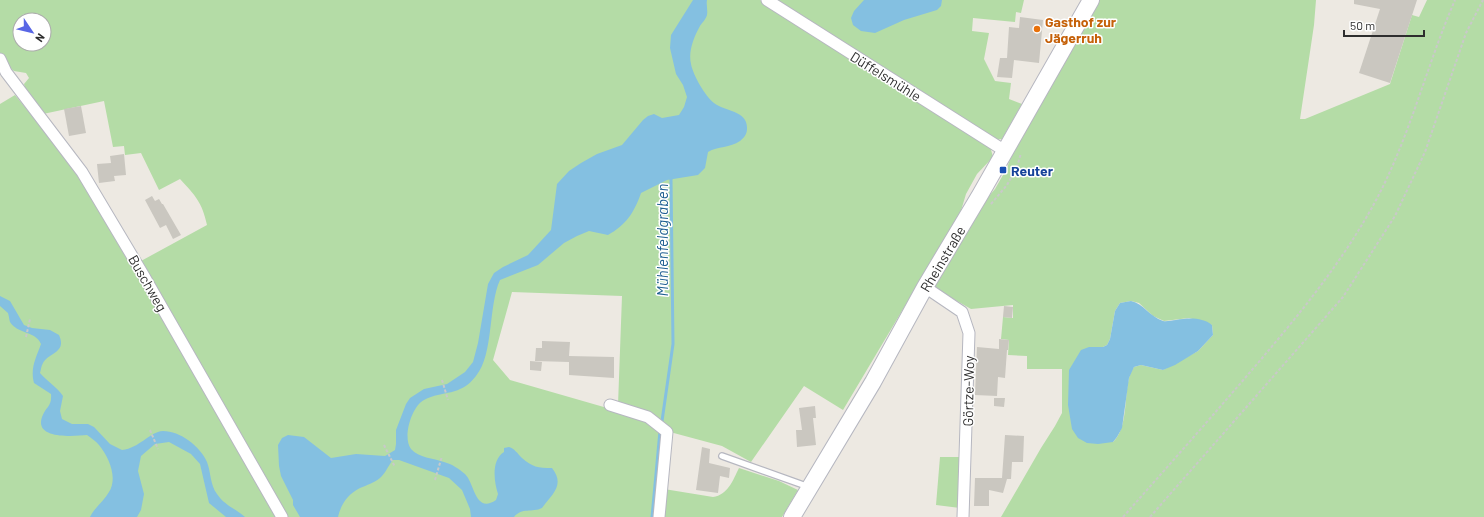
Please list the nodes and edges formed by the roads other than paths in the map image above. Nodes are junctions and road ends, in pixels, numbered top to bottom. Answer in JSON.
{"nodes":[{"id":1,"x":767,"y":0,"type":"edge"},
{"id":2,"x":1091,"y":0,"type":"edge"},
{"id":3,"x":0,"y":59,"type":"edge"},
{"id":4,"x":1005,"y":151,"type":"junction"},
{"id":5,"x":925,"y":287,"type":"junction"},
{"id":6,"x":610,"y":405,"type":"dead end"},
{"id":7,"x":722,"y":456,"type":"dead end"},
{"id":8,"x":809,"y":488,"type":"junction"},
{"id":9,"x":282,"y":517,"type":"edge"},
{"id":10,"x":659,"y":517,"type":"edge"},
{"id":11,"x":792,"y":517,"type":"edge"},
{"id":12,"x":963,"y":517,"type":"edge"}],
"edges":[{"from":1,"to":4,"type":"street","name":"Düffelsmühle"},
{"from":2,"to":4,"type":"main road","name":"Rheinstraße"},
{"from":3,"to":9,"type":"street","name":"Buschweg"},
{"from":4,"to":5,"type":"main road","name":"Rheinstraße"},
{"from":5,"to":8,"type":"main road","name":"Rheinstraße"},
{"from":5,"to":12,"type":"street","name":"Görtze-Woy"},
{"from":6,"to":10,"type":"street"},
{"from":7,"to":8,"type":"lane"},
{"from":8,"to":11,"type":"main road","name":"Rheinstraße"}]}
